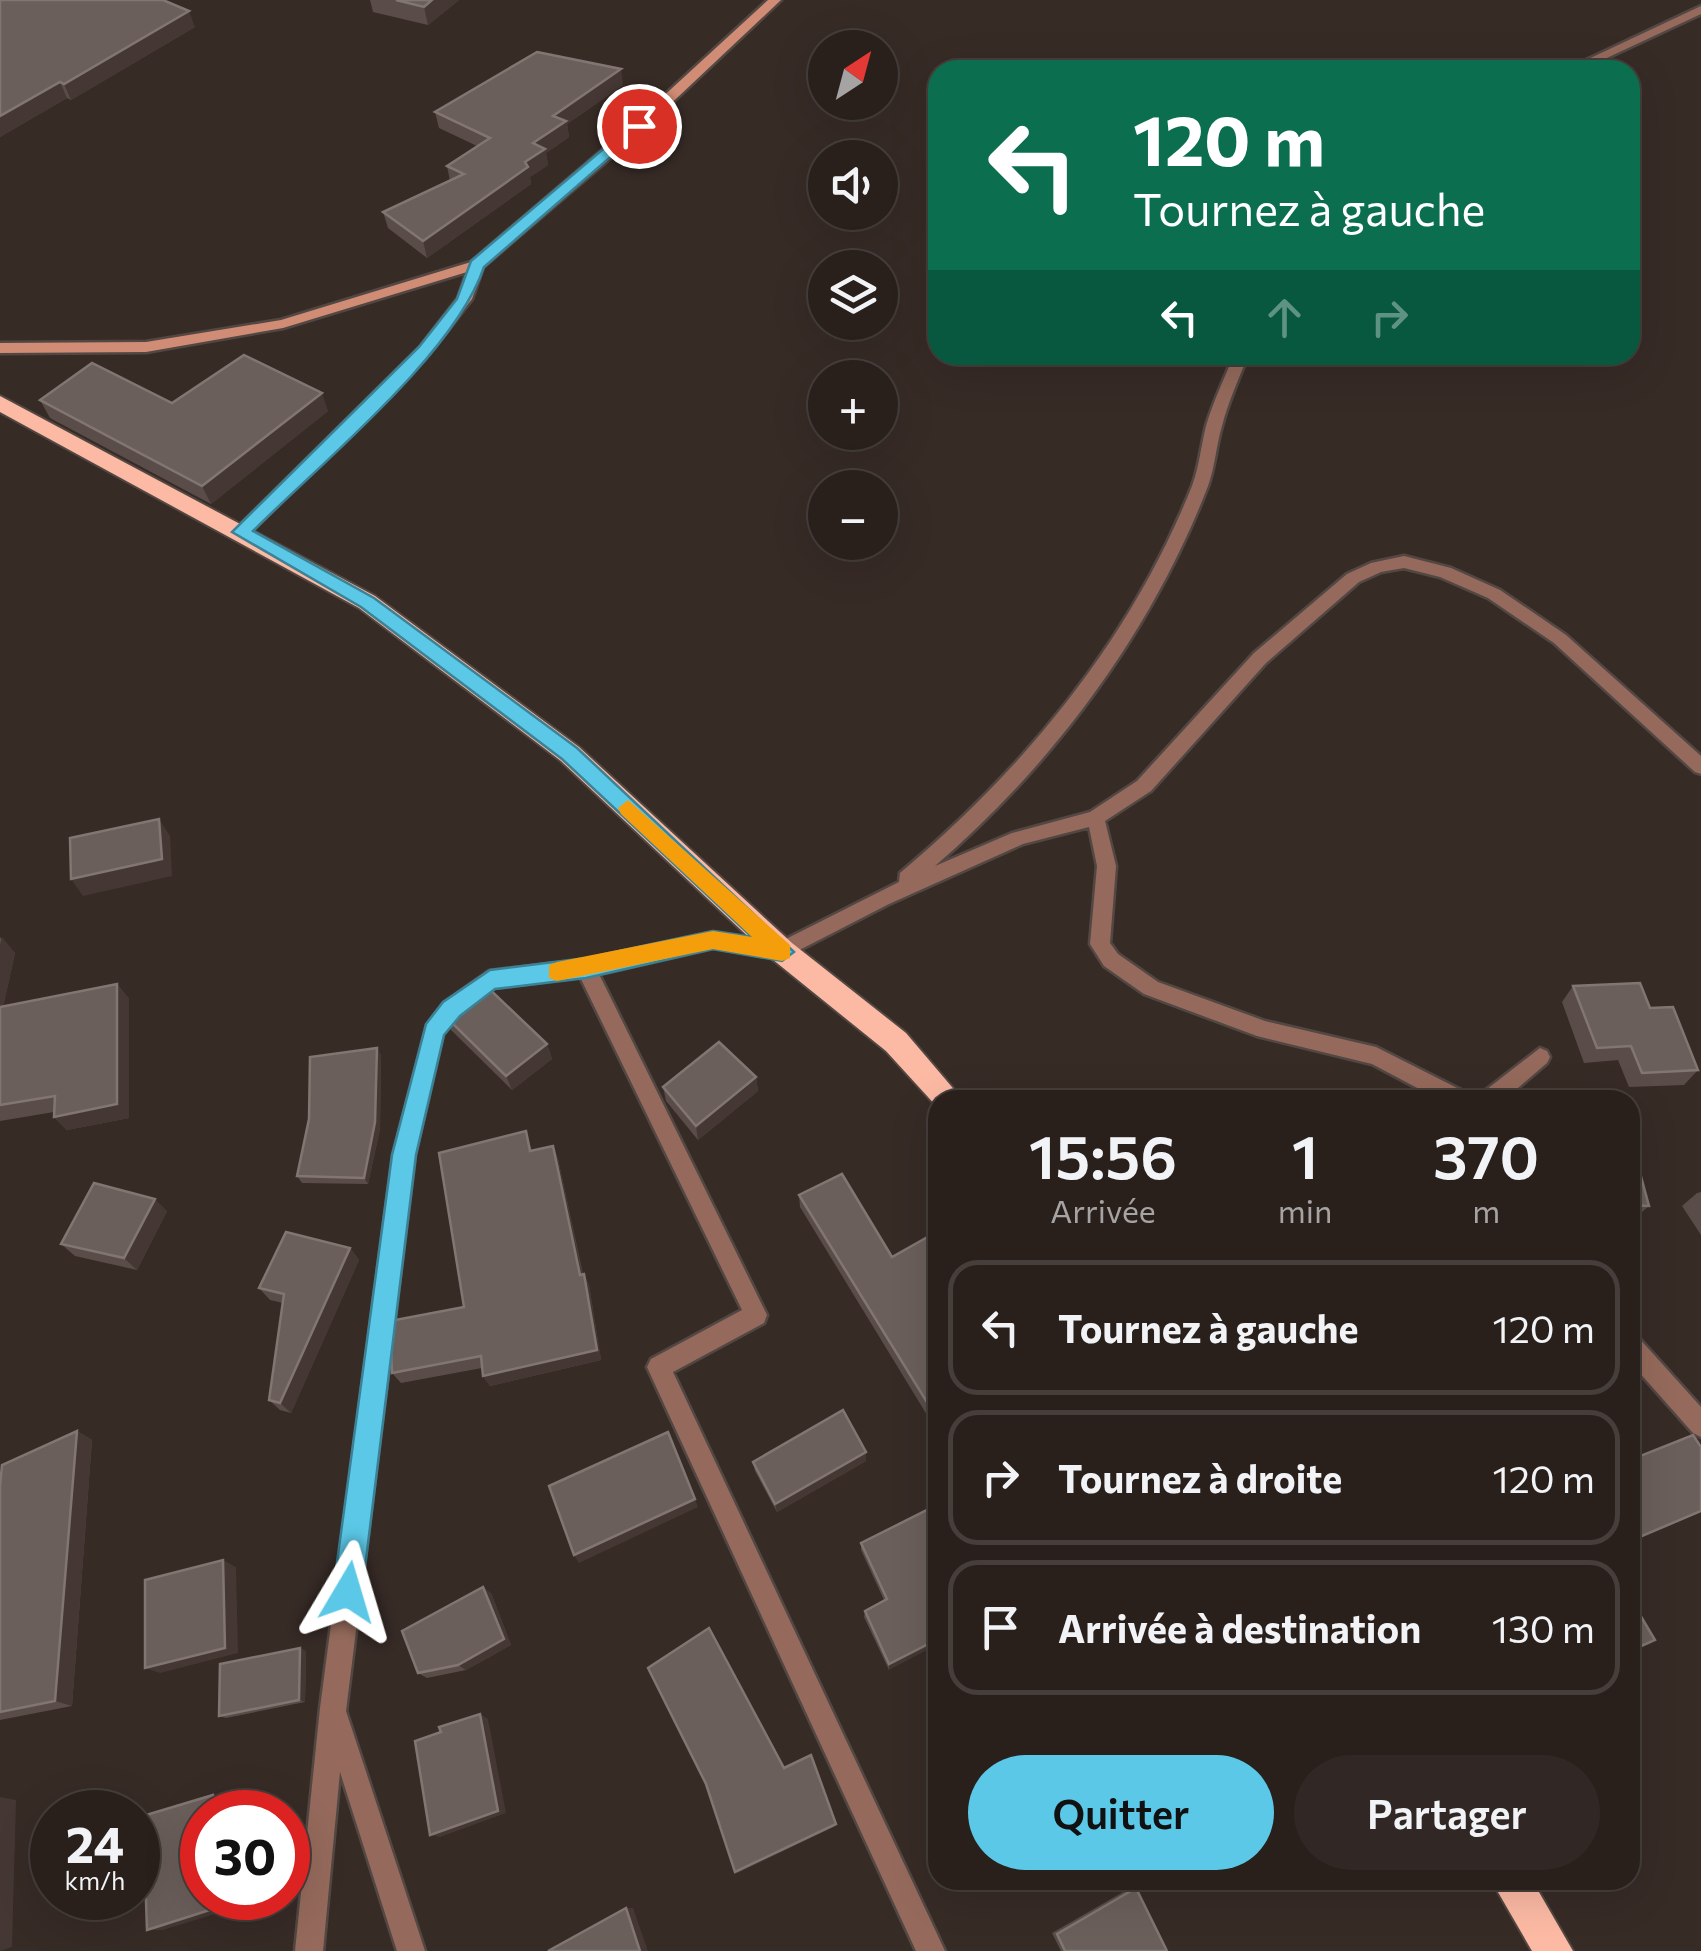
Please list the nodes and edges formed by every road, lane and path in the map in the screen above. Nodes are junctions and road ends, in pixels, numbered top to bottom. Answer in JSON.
{"nodes":[{"id":1,"x":775,"y":0,"type":"edge"},
{"id":2,"x":1701,"y":10,"type":"edge"},
{"id":3,"x":1593,"y":60,"type":"edge"},
{"id":4,"x":476,"y":265,"type":"junction"},
{"id":5,"x":0,"y":348,"type":"edge"},
{"id":6,"x":1238,"y":365,"type":"edge"},
{"id":7,"x":0,"y":403,"type":"edge"},
{"id":8,"x":241,"y":532,"type":"junction"},
{"id":9,"x":1701,"y":768,"type":"edge"},
{"id":10,"x":1095,"y":818,"type":"junction"},
{"id":11,"x":882,"y":898,"type":"junction"},
{"id":12,"x":782,"y":952,"type":"junction"},
{"id":13,"x":586,"y":968,"type":"junction"},
{"id":14,"x":1540,"y":1057,"type":"dead end"},
{"id":15,"x":940,"y":1090,"type":"edge"},
{"id":16,"x":1441,"y":1090,"type":"edge"},
{"id":17,"x":1501,"y":1090,"type":"edge"},
{"id":18,"x":1640,"y":1356,"type":"edge"},
{"id":19,"x":1701,"y":1425,"type":"edge"},
{"id":20,"x":333,"y":1708,"type":"junction"},
{"id":21,"x":1516,"y":1890,"type":"edge"},
{"id":22,"x":309,"y":1951,"type":"edge"},
{"id":23,"x":411,"y":1951,"type":"edge"},
{"id":24,"x":931,"y":1951,"type":"edge"},
{"id":25,"x":1554,"y":1951,"type":"edge"}],
"edges":[{"from":1,"to":4,"type":"main road"},
{"from":2,"to":3,"type":"street"},
{"from":4,"to":5,"type":"main road"},
{"from":4,"to":8,"type":"main road"},
{"from":6,"to":11,"type":"street"},
{"from":7,"to":8,"type":"highway"},
{"from":8,"to":12,"type":"highway"},
{"from":9,"to":10,"type":"street"},
{"from":10,"to":11,"type":"street"},
{"from":10,"to":16,"type":"street"},
{"from":11,"to":12,"type":"street"},
{"from":12,"to":13,"type":"street"},
{"from":12,"to":15,"type":"highway"},
{"from":13,"to":20,"type":"street"},
{"from":13,"to":24,"type":"street"},
{"from":14,"to":17,"type":"street"},
{"from":18,"to":19,"type":"street"},
{"from":20,"to":22,"type":"street"},
{"from":20,"to":23,"type":"street"},
{"from":21,"to":25,"type":"highway"}]}
